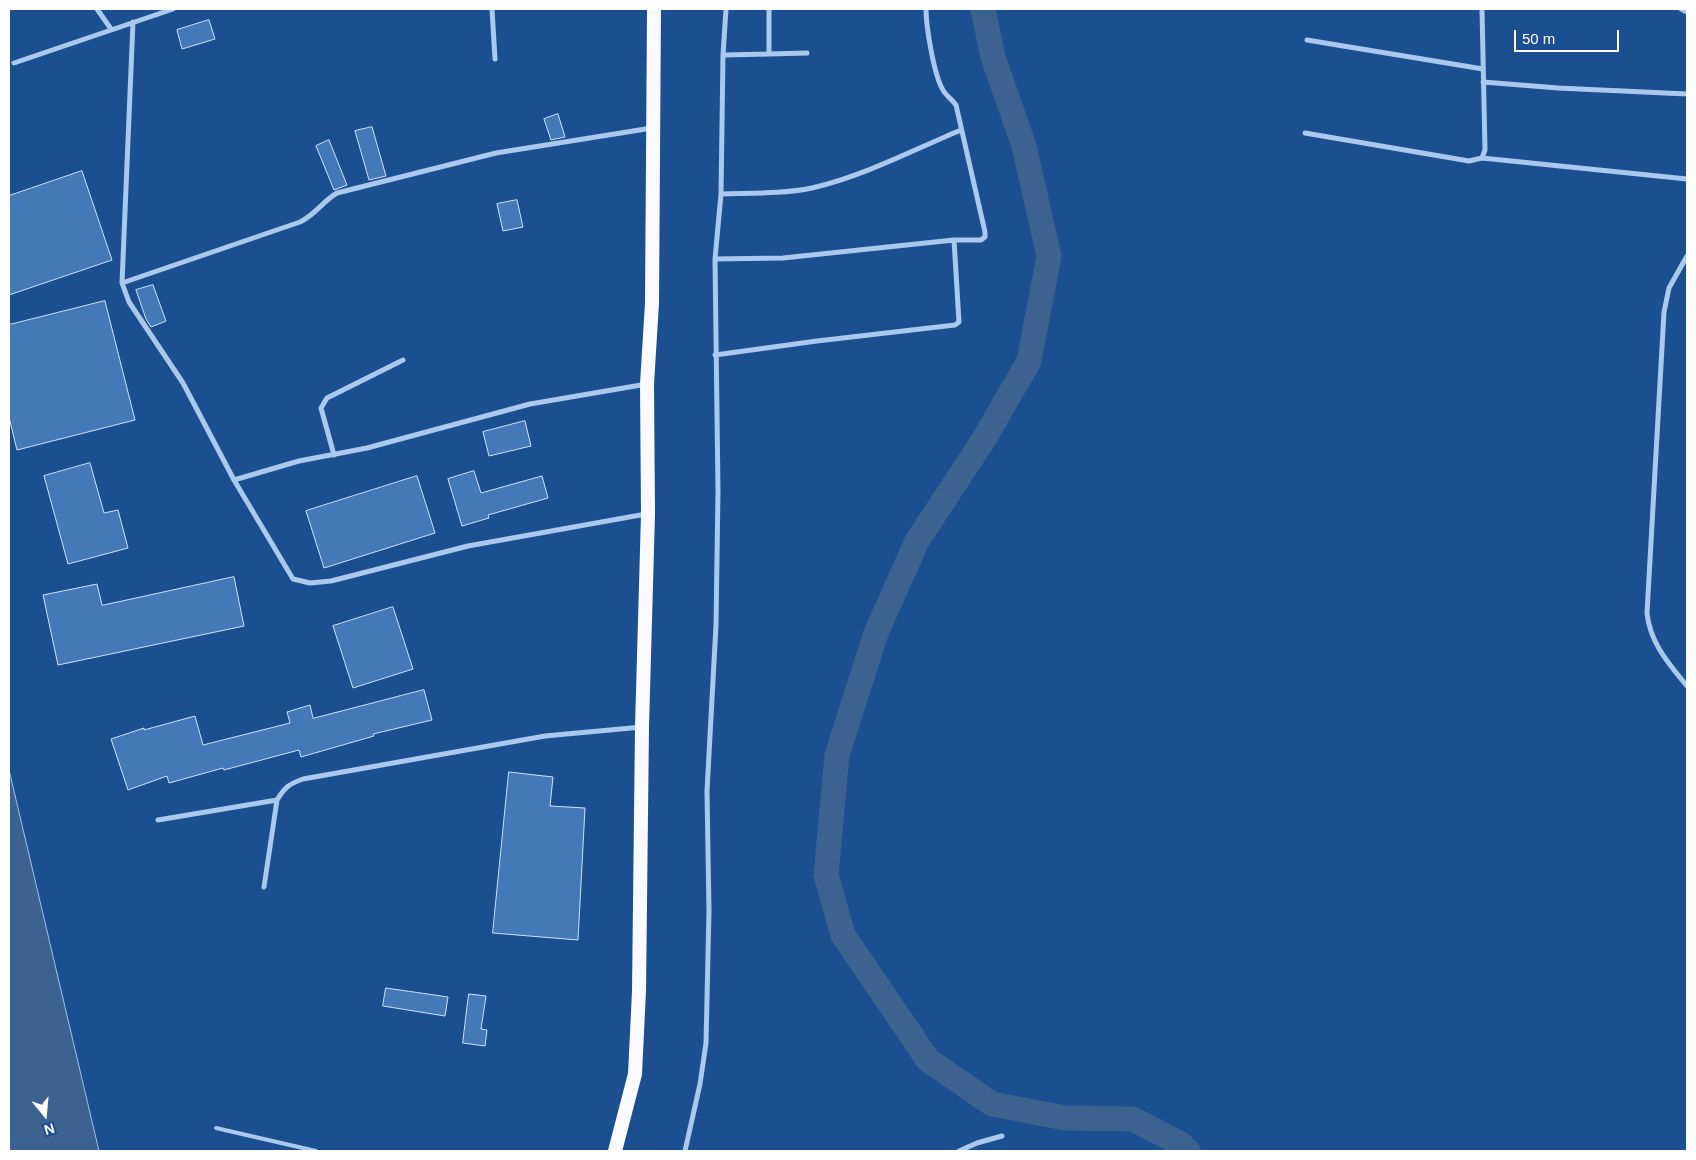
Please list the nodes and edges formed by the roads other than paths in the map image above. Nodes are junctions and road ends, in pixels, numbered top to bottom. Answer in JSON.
{"nodes":[{"id":1,"x":97,"y":9,"type":"edge"},
{"id":2,"x":173,"y":9,"type":"edge"},
{"id":3,"x":492,"y":9,"type":"edge"},
{"id":4,"x":654,"y":9,"type":"edge"},
{"id":5,"x":726,"y":9,"type":"edge"},
{"id":6,"x":770,"y":9,"type":"edge"},
{"id":7,"x":926,"y":9,"type":"edge"},
{"id":8,"x":1482,"y":9,"type":"edge"},
{"id":9,"x":1681,"y":9,"type":"edge"},
{"id":10,"x":1687,"y":12,"type":"edge"},
{"id":11,"x":133,"y":22,"type":"junction"},
{"id":12,"x":111,"y":29,"type":"junction"},
{"id":13,"x":1307,"y":40,"type":"dead end"},
{"id":14,"x":806,"y":53,"type":"dead end"},
{"id":15,"x":769,"y":54,"type":"junction"},
{"id":16,"x":723,"y":55,"type":"junction"},
{"id":17,"x":495,"y":59,"type":"dead end"},
{"id":18,"x":14,"y":63,"type":"dead end"},
{"id":19,"x":1483,"y":69,"type":"junction"},
{"id":20,"x":1483,"y":82,"type":"junction"},
{"id":21,"x":1687,"y":94,"type":"edge"},
{"id":22,"x":653,"y":128,"type":"junction"},
{"id":23,"x":962,"y":130,"type":"junction"},
{"id":24,"x":1304,"y":133,"type":"dead end"},
{"id":25,"x":1482,"y":158,"type":"junction"},
{"id":26,"x":1687,"y":179,"type":"edge"},
{"id":27,"x":720,"y":194,"type":"junction"},
{"id":28,"x":954,"y":240,"type":"junction"},
{"id":29,"x":1687,"y":256,"type":"edge"},
{"id":30,"x":715,"y":259,"type":"junction"},
{"id":31,"x":122,"y":283,"type":"junction"},
{"id":32,"x":716,"y":355,"type":"junction"},
{"id":33,"x":403,"y":360,"type":"dead end"},
{"id":34,"x":648,"y":384,"type":"junction"},
{"id":35,"x":334,"y":455,"type":"junction"},
{"id":36,"x":234,"y":480,"type":"junction"},
{"id":37,"x":648,"y":514,"type":"junction"},
{"id":38,"x":1687,"y":686,"type":"edge"},
{"id":39,"x":642,"y":727,"type":"junction"},
{"id":40,"x":277,"y":800,"type":"junction"},
{"id":41,"x":158,"y":820,"type":"dead end"},
{"id":42,"x":264,"y":887,"type":"dead end"},
{"id":43,"x":216,"y":1128,"type":"dead end"},
{"id":44,"x":1002,"y":1136,"type":"dead end"},
{"id":45,"x":316,"y":1151,"type":"edge"},
{"id":46,"x":615,"y":1151,"type":"edge"},
{"id":47,"x":685,"y":1151,"type":"edge"},
{"id":48,"x":959,"y":1151,"type":"edge"}],
"edges":[{"from":1,"to":12,"type":"street"},
{"from":2,"to":11,"type":"street"},
{"from":3,"to":17,"type":"street"},
{"from":4,"to":22,"type":"highway"},
{"from":5,"to":16,"type":"street"},
{"from":6,"to":15,"type":"street"},
{"from":7,"to":23,"type":"street"},
{"from":8,"to":19,"type":"street"},
{"from":9,"to":10,"type":"street"},
{"from":11,"to":12,"type":"street"},
{"from":11,"to":31,"type":"street"},
{"from":12,"to":18,"type":"street"},
{"from":13,"to":19,"type":"street"},
{"from":14,"to":15,"type":"street"},
{"from":15,"to":16,"type":"street"},
{"from":16,"to":27,"type":"street"},
{"from":19,"to":20,"type":"street"},
{"from":20,"to":21,"type":"street"},
{"from":20,"to":25,"type":"street"},
{"from":22,"to":31,"type":"street"},
{"from":22,"to":34,"type":"highway"},
{"from":23,"to":27,"type":"street"},
{"from":23,"to":28,"type":"street"},
{"from":24,"to":25,"type":"street"},
{"from":25,"to":26,"type":"street"},
{"from":27,"to":30,"type":"street"},
{"from":28,"to":30,"type":"street"},
{"from":28,"to":32,"type":"street"},
{"from":29,"to":38,"type":"street"},
{"from":30,"to":32,"type":"street"},
{"from":31,"to":36,"type":"street"},
{"from":32,"to":47,"type":"street"},
{"from":33,"to":35,"type":"street"},
{"from":34,"to":35,"type":"street"},
{"from":34,"to":37,"type":"highway"},
{"from":35,"to":36,"type":"street"},
{"from":36,"to":37,"type":"street"},
{"from":37,"to":39,"type":"highway"},
{"from":39,"to":40,"type":"street"},
{"from":39,"to":46,"type":"highway"},
{"from":40,"to":41,"type":"street"},
{"from":40,"to":42,"type":"street"},
{"from":43,"to":45,"type":"lane"},
{"from":44,"to":48,"type":"street"}]}
